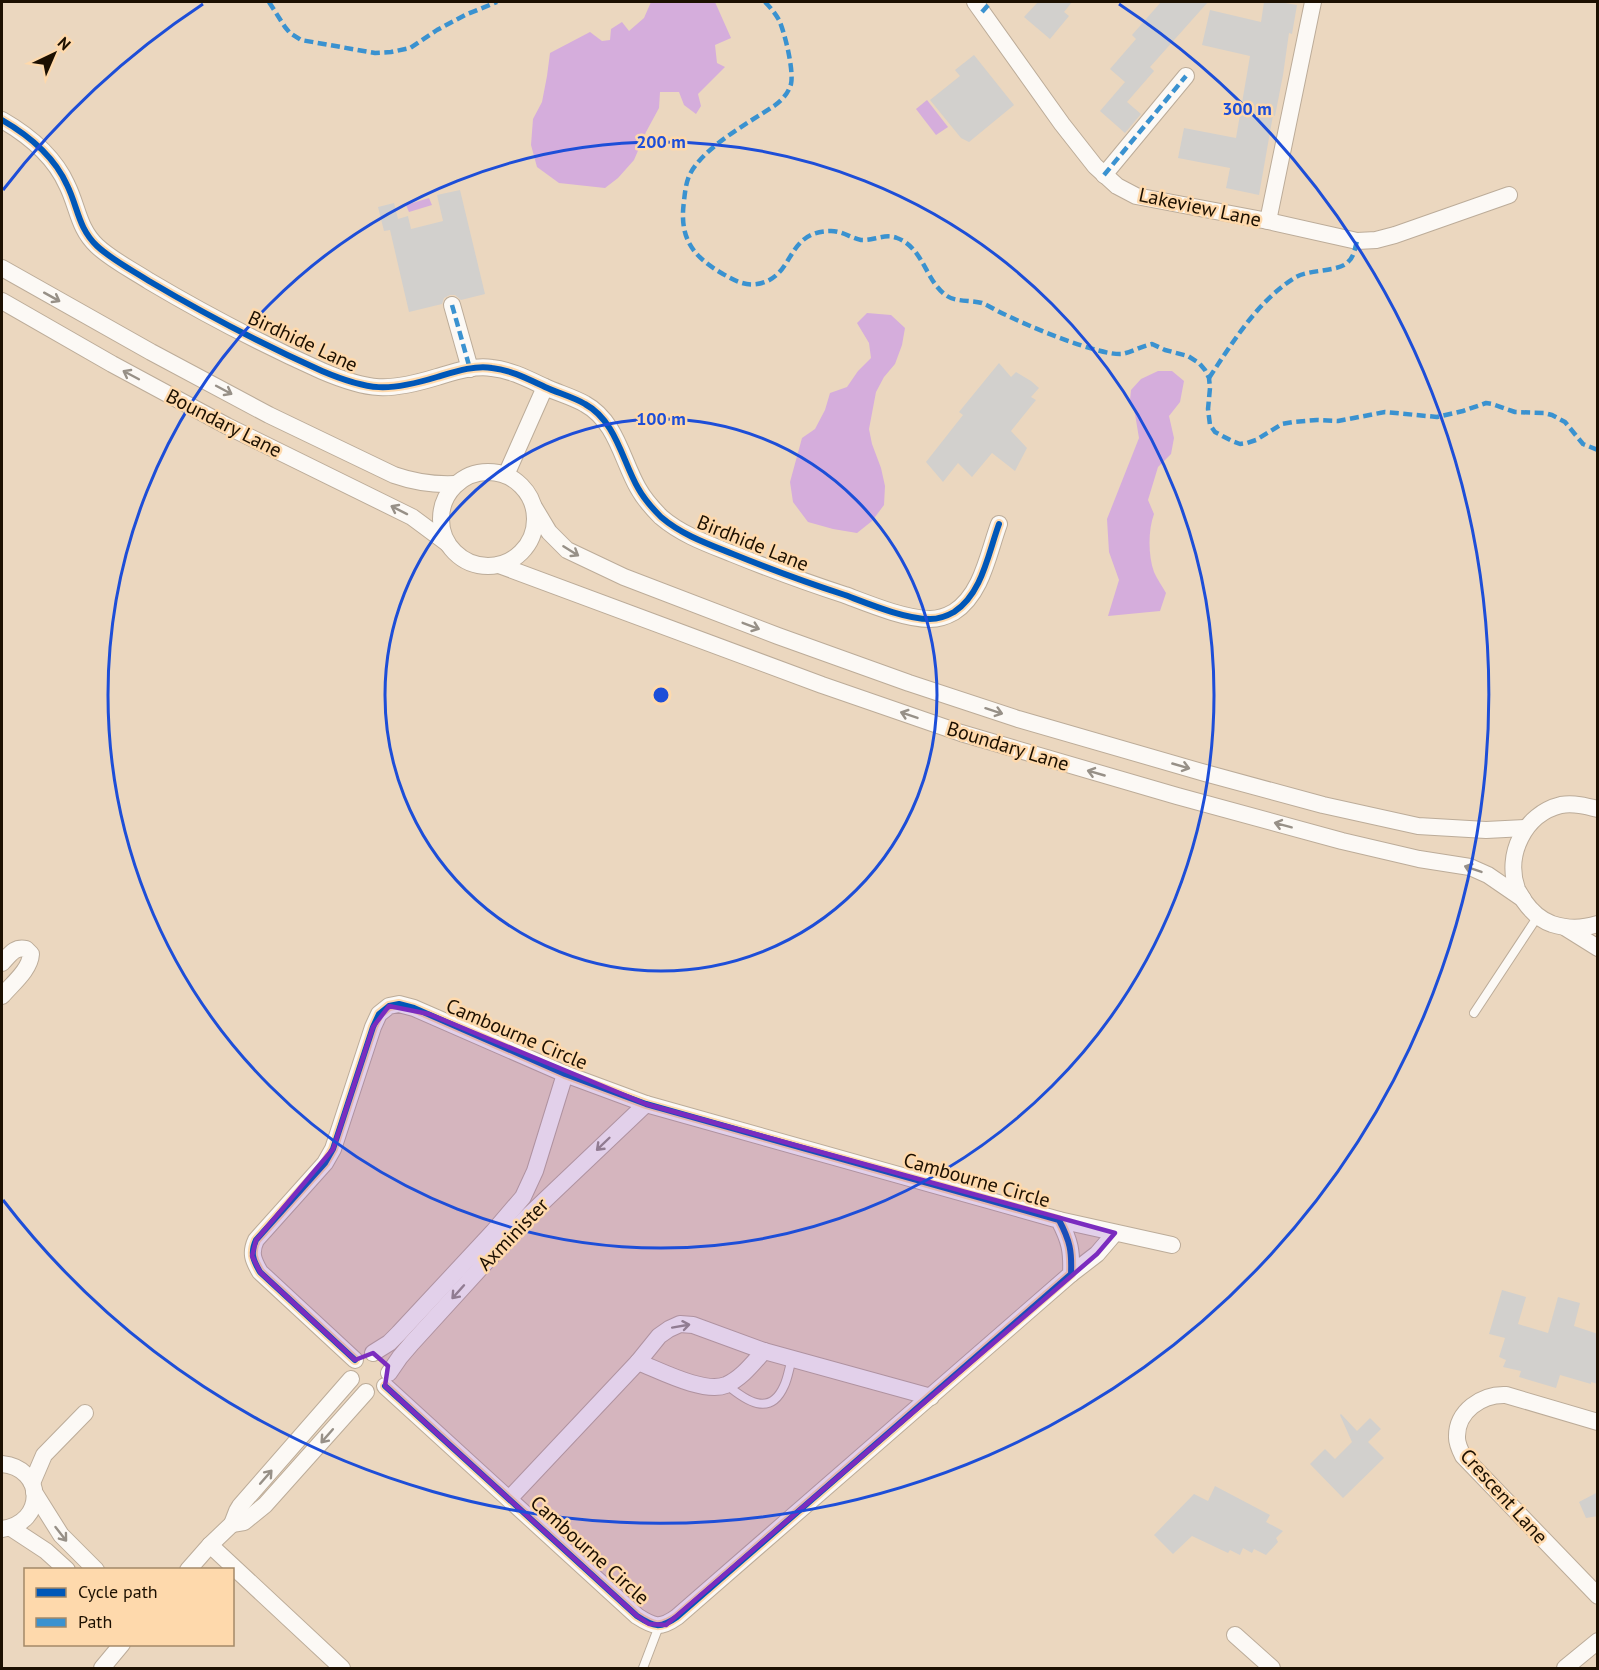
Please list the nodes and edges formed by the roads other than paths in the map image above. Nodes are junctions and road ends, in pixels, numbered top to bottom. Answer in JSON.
{"nodes":[{"id":1,"x":1313,"y":2,"type":"edge"},
{"id":2,"x":983,"y":5,"type":"edge"},
{"id":3,"x":1186,"y":76,"type":"dead end"},
{"id":4,"x":2,"y":120,"type":"edge"},
{"id":5,"x":1104,"y":175,"type":"junction"},
{"id":6,"x":1509,"y":195,"type":"dead end"},
{"id":7,"x":1268,"y":221,"type":"junction"},
{"id":8,"x":2,"y":268,"type":"edge"},
{"id":9,"x":2,"y":302,"type":"edge"},
{"id":10,"x":452,"y":305,"type":"dead end"},
{"id":11,"x":470,"y":369,"type":"junction"},
{"id":12,"x":545,"y":387,"type":"junction"},
{"id":13,"x":506,"y":475,"type":"junction"},
{"id":14,"x":455,"y":484,"type":"junction"},
{"id":15,"x":534,"y":507,"type":"junction"},
{"id":16,"x":999,"y":524,"type":"dead end"},
{"id":17,"x":447,"y":543,"type":"junction"},
{"id":18,"x":500,"y":565,"type":"junction"},
{"id":19,"x":1598,"y":809,"type":"edge"},
{"id":20,"x":1525,"y":828,"type":"junction"},
{"id":21,"x":1523,"y":899,"type":"junction"},
{"id":22,"x":1538,"y":915,"type":"junction"},
{"id":23,"x":1598,"y":924,"type":"edge"},
{"id":24,"x":1566,"y":928,"type":"junction"},
{"id":25,"x":1598,"y":948,"type":"edge"},
{"id":26,"x":2,"y":963,"type":"edge"},
{"id":27,"x":2,"y":996,"type":"edge"},
{"id":28,"x":1474,"y":1012,"type":"dead end"},
{"id":29,"x":565,"y":1074,"type":"junction"},
{"id":30,"x":646,"y":1104,"type":"junction"},
{"id":31,"x":1059,"y":1220,"type":"junction"},
{"id":32,"x":1115,"y":1233,"type":"junction"},
{"id":33,"x":1172,"y":1245,"type":"dead end"},
{"id":34,"x":1071,"y":1274,"type":"junction"},
{"id":35,"x":764,"y":1351,"type":"junction"},
{"id":36,"x":373,"y":1353,"type":"junction"},
{"id":37,"x":792,"y":1359,"type":"junction"},
{"id":38,"x":355,"y":1360,"type":"junction"},
{"id":39,"x":638,"y":1362,"type":"junction"},
{"id":40,"x":351,"y":1379,"type":"junction"},
{"id":41,"x":387,"y":1379,"type":"junction"},
{"id":42,"x":726,"y":1384,"type":"junction"},
{"id":43,"x":366,"y":1392,"type":"junction"},
{"id":44,"x":931,"y":1397,"type":"junction"},
{"id":45,"x":85,"y":1413,"type":"dead end"},
{"id":46,"x":1598,"y":1422,"type":"edge"},
{"id":47,"x":44,"y":1455,"type":"junction"},
{"id":48,"x":6,"y":1465,"type":"edge"},
{"id":49,"x":33,"y":1488,"type":"junction"},
{"id":50,"x":509,"y":1499,"type":"junction"},
{"id":51,"x":232,"y":1524,"type":"junction"},
{"id":52,"x":6,"y":1528,"type":"edge"},
{"id":53,"x":210,"y":1545,"type":"junction"},
{"id":54,"x":65,"y":1568,"type":"edge"},
{"id":55,"x":95,"y":1568,"type":"edge"},
{"id":56,"x":189,"y":1568,"type":"edge"},
{"id":57,"x":1598,"y":1596,"type":"edge"},
{"id":58,"x":659,"y":1626,"type":"junction"},
{"id":59,"x":1235,"y":1635,"type":"dead end"},
{"id":60,"x":1598,"y":1641,"type":"edge"},
{"id":61,"x":120,"y":1646,"type":"edge"},
{"id":62,"x":102,"y":1668,"type":"edge"},
{"id":63,"x":342,"y":1668,"type":"edge"},
{"id":64,"x":643,"y":1668,"type":"edge"},
{"id":65,"x":1272,"y":1668,"type":"edge"},
{"id":66,"x":1566,"y":1668,"type":"edge"}],
"edges":[{"from":1,"to":7,"type":"street"},
{"from":2,"to":5,"type":"street","name":"Lakeview Lane"},
{"from":3,"to":5,"type":"street"},
{"from":4,"to":11,"type":"street","name":"Birdhide Lane"},
{"from":5,"to":7,"type":"street","name":"Lakeview Lane"},
{"from":6,"to":7,"type":"street","name":"Lakeview Lane"},
{"from":8,"to":14,"type":"street","name":"Boundary Lane","one_way":true},
{"from":17,"to":9,"type":"street","name":"Boundary Lane","one_way":true},
{"from":10,"to":11,"type":"street"},
{"from":11,"to":12,"type":"street","name":"Birdhide Lane"},
{"from":12,"to":13,"type":"street"},
{"from":12,"to":16,"type":"street","name":"Birdhide Lane"},
{"from":13,"to":14,"type":"street"},
{"from":13,"to":15,"type":"street"},
{"from":14,"to":17,"type":"street"},
{"from":15,"to":18,"type":"street"},
{"from":15,"to":20,"type":"street","name":"Boundary Lane","one_way":true},
{"from":17,"to":18,"type":"street"},
{"from":21,"to":18,"type":"street","name":"Boundary Lane","one_way":true},
{"from":19,"to":20,"type":"street"},
{"from":20,"to":21,"type":"street"},
{"from":21,"to":22,"type":"street"},
{"from":22,"to":24,"type":"street"},
{"from":22,"to":28,"type":"lane"},
{"from":23,"to":24,"type":"street"},
{"from":24,"to":25,"type":"street"},
{"from":26,"to":27,"type":"street"},
{"from":29,"to":30,"type":"street","name":"Cambourne Circle"},
{"from":29,"to":36,"type":"street","name":"Axminister"},
{"from":29,"to":38,"type":"street","name":"Cambourne Circle"},
{"from":30,"to":31,"type":"street","name":"Cambourne Circle"},
{"from":30,"to":41,"type":"street","name":"Axminister","one_way":true},
{"from":31,"to":32,"type":"street"},
{"from":31,"to":34,"type":"street","name":"Cambourne Circle"},
{"from":32,"to":33,"type":"street"},
{"from":32,"to":34,"type":"street"},
{"from":34,"to":44,"type":"street","name":"Cambourne Circle"},
{"from":35,"to":37,"type":"street"},
{"from":39,"to":35,"type":"street","one_way":true},
{"from":35,"to":42,"type":"street"},
{"from":36,"to":38,"type":"street"},
{"from":36,"to":41,"type":"street"},
{"from":37,"to":42,"type":"lane"},
{"from":37,"to":44,"type":"street"},
{"from":38,"to":40,"type":"street"},
{"from":39,"to":42,"type":"street"},
{"from":39,"to":50,"type":"street"},
{"from":40,"to":43,"type":"street"},
{"from":51,"to":40,"type":"street","one_way":true},
{"from":41,"to":43,"type":"street"},
{"from":41,"to":50,"type":"street","name":"Cambourne Circle"},
{"from":43,"to":51,"type":"street","one_way":true},
{"from":44,"to":58,"type":"street","name":"Cambourne Circle"},
{"from":45,"to":47,"type":"street"},
{"from":46,"to":57,"type":"street","name":"Crescent Lane"},
{"from":47,"to":48,"type":"street"},
{"from":47,"to":49,"type":"street"},
{"from":48,"to":49,"type":"street"},
{"from":49,"to":52,"type":"street"},
{"from":49,"to":55,"type":"street","one_way":true},
{"from":50,"to":58,"type":"street","name":"Cambourne Circle"},
{"from":51,"to":53,"type":"street"},
{"from":52,"to":54,"type":"street"},
{"from":53,"to":56,"type":"street"},
{"from":53,"to":63,"type":"street"},
{"from":58,"to":64,"type":"lane"},
{"from":59,"to":65,"type":"street"},
{"from":60,"to":66,"type":"street"},
{"from":61,"to":62,"type":"street"}]}
